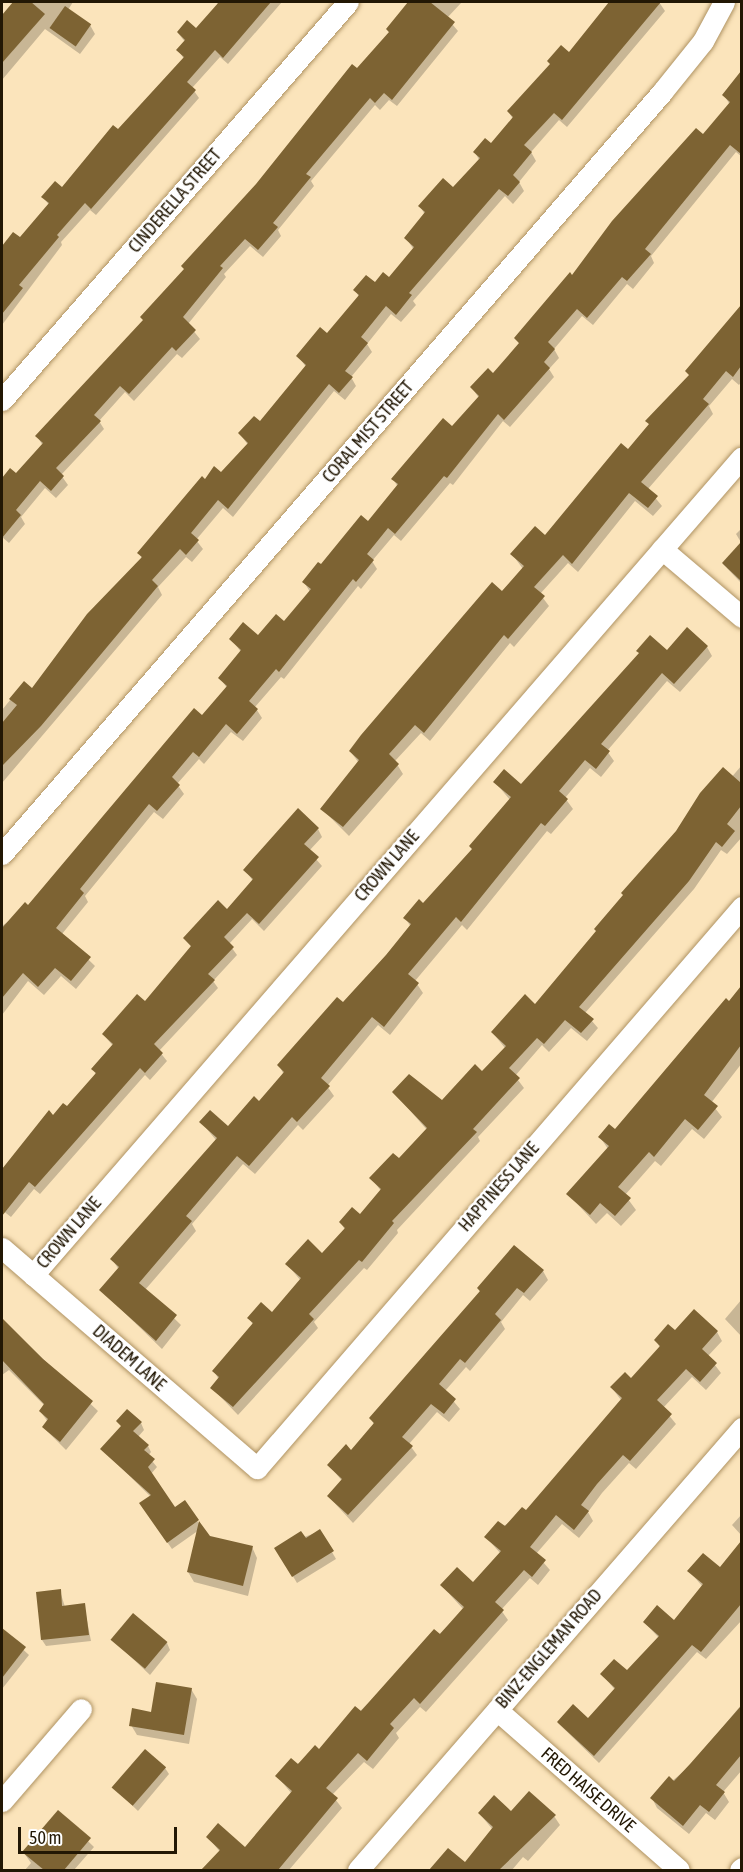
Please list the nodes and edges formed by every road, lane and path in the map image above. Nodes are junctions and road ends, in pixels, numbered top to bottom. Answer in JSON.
{"nodes":[{"id":1,"x":348,"y":2,"type":"edge"},
{"id":2,"x":724,"y":2,"type":"edge"},
{"id":3,"x":2,"y":400,"type":"edge"},
{"id":4,"x":741,"y":457,"type":"edge"},
{"id":5,"x":662,"y":549,"type":"junction"},
{"id":6,"x":741,"y":617,"type":"edge"},
{"id":7,"x":2,"y":854,"type":"edge"},
{"id":8,"x":741,"y":907,"type":"edge"},
{"id":9,"x":2,"y":1248,"type":"edge"},
{"id":10,"x":33,"y":1275,"type":"junction"},
{"id":11,"x":741,"y":1428,"type":"edge"},
{"id":12,"x":257,"y":1468,"type":"joint"},
{"id":13,"x":81,"y":1709,"type":"dead end"},
{"id":14,"x":497,"y":1710,"type":"junction"},
{"id":15,"x":2,"y":1801,"type":"edge"},
{"id":16,"x":358,"y":1870,"type":"edge"},
{"id":17,"x":679,"y":1870,"type":"edge"}],
"edges":[{"from":1,"to":3,"type":"street","name":"CINDERELLA STREET"},
{"from":2,"to":7,"type":"street","name":"CORAL MIST STREET"},
{"from":4,"to":5,"type":"street","name":"CROWN LANE"},
{"from":5,"to":6,"type":"street"},
{"from":5,"to":10,"type":"street","name":"CROWN LANE"},
{"from":8,"to":12,"type":"street","name":"HAPPINESS LANE"},
{"from":9,"to":10,"type":"street","name":"DIADEM LANE"},
{"from":10,"to":12,"type":"street","name":"DIADEM LANE"},
{"from":11,"to":14,"type":"street","name":"BINZ-ENGLEMAN ROAD"},
{"from":13,"to":15,"type":"street"},
{"from":14,"to":16,"type":"street","name":"BINZ-ENGLEMAN ROAD"},
{"from":14,"to":17,"type":"street","name":"FRED HAISE DRIVE"}]}
